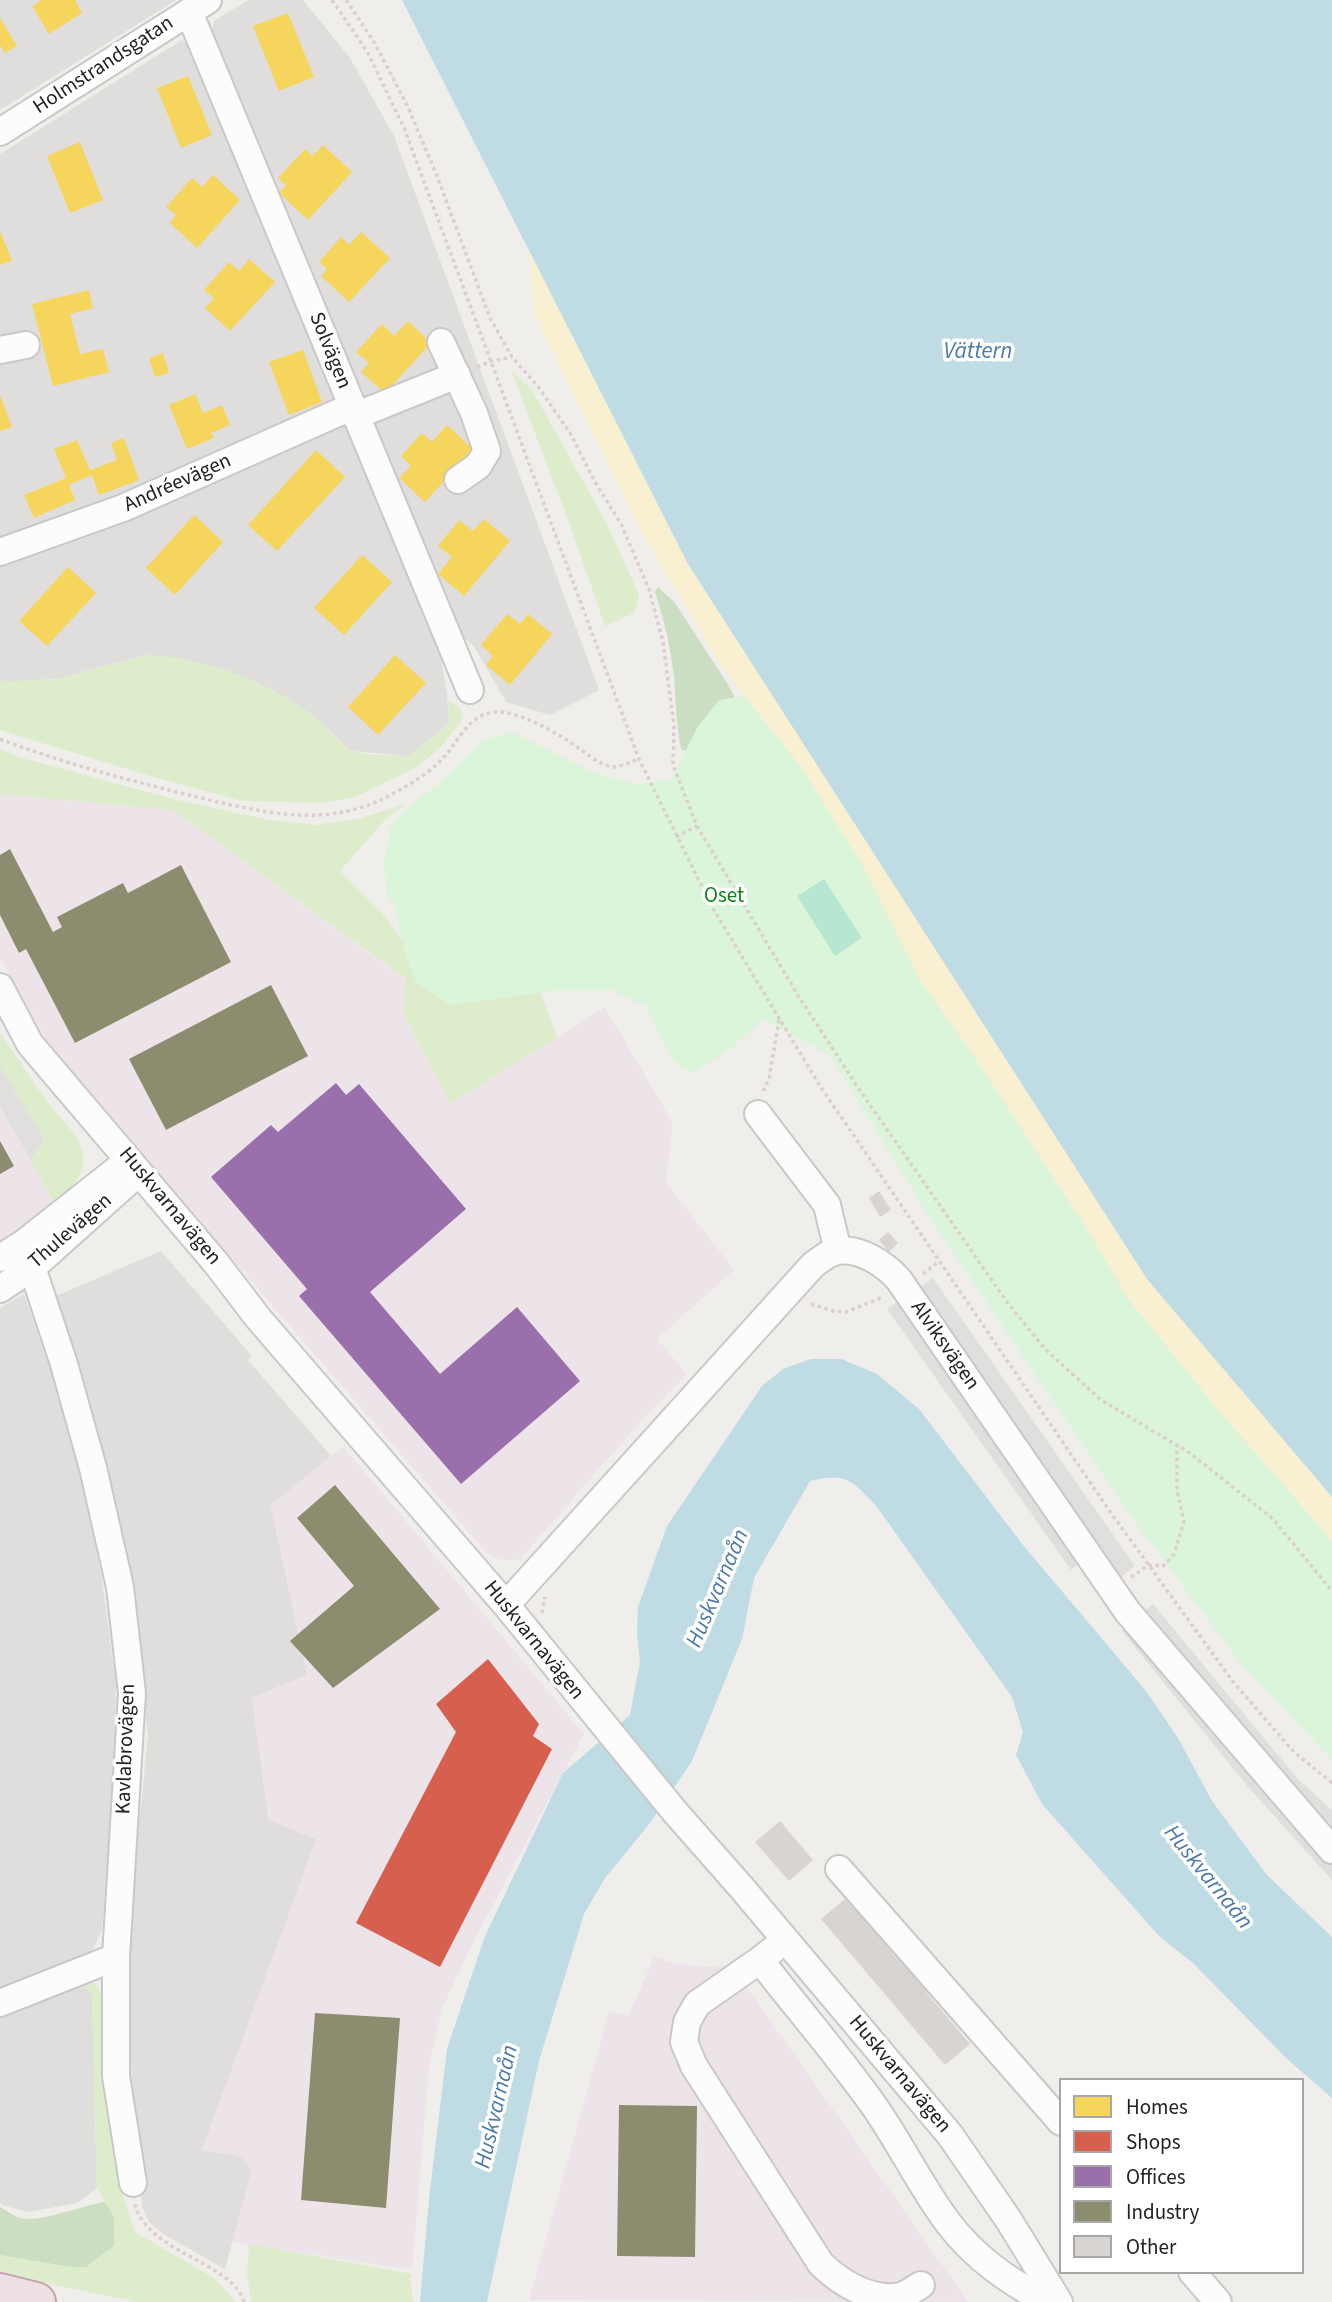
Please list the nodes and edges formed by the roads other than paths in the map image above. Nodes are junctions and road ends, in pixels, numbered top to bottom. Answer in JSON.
{"nodes":[{"id":1,"x":198,"y":6,"type":"edge"},
{"id":2,"x":0,"y":132,"type":"edge"},
{"id":3,"x":441,"y":342,"type":"dead end"},
{"id":4,"x":26,"y":345,"type":"dead end"},
{"id":5,"x":0,"y":350,"type":"edge"},
{"id":6,"x":457,"y":375,"type":"junction"},
{"id":7,"x":353,"y":411,"type":"junction"},
{"id":8,"x":458,"y":481,"type":"dead end"},
{"id":9,"x":0,"y":552,"type":"edge"},
{"id":10,"x":470,"y":690,"type":"dead end"},
{"id":11,"x":0,"y":987,"type":"edge"},
{"id":12,"x":758,"y":1114,"type":"road end"},
{"id":13,"x":134,"y":1166,"type":"junction"},
{"id":14,"x":838,"y":1251,"type":"junction"},
{"id":15,"x":28,"y":1255,"type":"junction"},
{"id":16,"x":0,"y":1258,"type":"edge"},
{"id":17,"x":0,"y":1289,"type":"edge"},
{"id":18,"x":506,"y":1605,"type":"junction"},
{"id":19,"x":1332,"y":1850,"type":"edge"},
{"id":20,"x":839,"y":1869,"type":"dead end"},
{"id":21,"x":784,"y":1939,"type":"junction"},
{"id":22,"x":116,"y":1958,"type":"junction"},
{"id":23,"x":760,"y":1960,"type":"junction"},
{"id":24,"x":0,"y":2003,"type":"edge"},
{"id":25,"x":1059,"y":2120,"type":"edge"},
{"id":26,"x":133,"y":2183,"type":"road end"},
{"id":27,"x":1194,"y":2274,"type":"edge"},
{"id":28,"x":921,"y":2285,"type":"dead end"},
{"id":29,"x":0,"y":2293,"type":"edge"},
{"id":30,"x":36,"y":2302,"type":"edge"},
{"id":31,"x":1049,"y":2302,"type":"edge"},
{"id":32,"x":1059,"y":2302,"type":"edge"},
{"id":33,"x":1218,"y":2302,"type":"edge"}],
"edges":[{"from":1,"to":2,"type":"street","name":"Holmstrandsgatan"},
{"from":1,"to":7,"type":"street","name":"Solvägen"},
{"from":3,"to":6,"type":"street"},
{"from":4,"to":5,"type":"street"},
{"from":6,"to":7,"type":"street","name":"Andréevägen"},
{"from":6,"to":8,"type":"street"},
{"from":7,"to":9,"type":"street","name":"Andréevägen"},
{"from":7,"to":10,"type":"street","name":"Solvägen"},
{"from":11,"to":13,"type":"street","name":"Huskvarnavägen"},
{"from":12,"to":14,"type":"street"},
{"from":13,"to":15,"type":"street","name":"Thulevägen"},
{"from":13,"to":18,"type":"street","name":"Huskvarnavägen"},
{"from":14,"to":18,"type":"street"},
{"from":14,"to":19,"type":"street","name":"Alviksvägen"},
{"from":15,"to":16,"type":"street","name":"Thulevägen"},
{"from":15,"to":17,"type":"street","name":"Thulevägen"},
{"from":15,"to":22,"type":"street","name":"Kavlabrovägen"},
{"from":18,"to":21,"type":"street","name":"Huskvarnavägen"},
{"from":20,"to":25,"type":"street"},
{"from":21,"to":23,"type":"street"},
{"from":21,"to":32,"type":"street","name":"Huskvarnavägen"},
{"from":22,"to":24,"type":"street"},
{"from":22,"to":26,"type":"street","name":"Kavlabrovägen"},
{"from":23,"to":28,"type":"street"},
{"from":23,"to":31,"type":"street"},
{"from":27,"to":33,"type":"street"},
{"from":29,"to":30,"type":"highway"}]}
